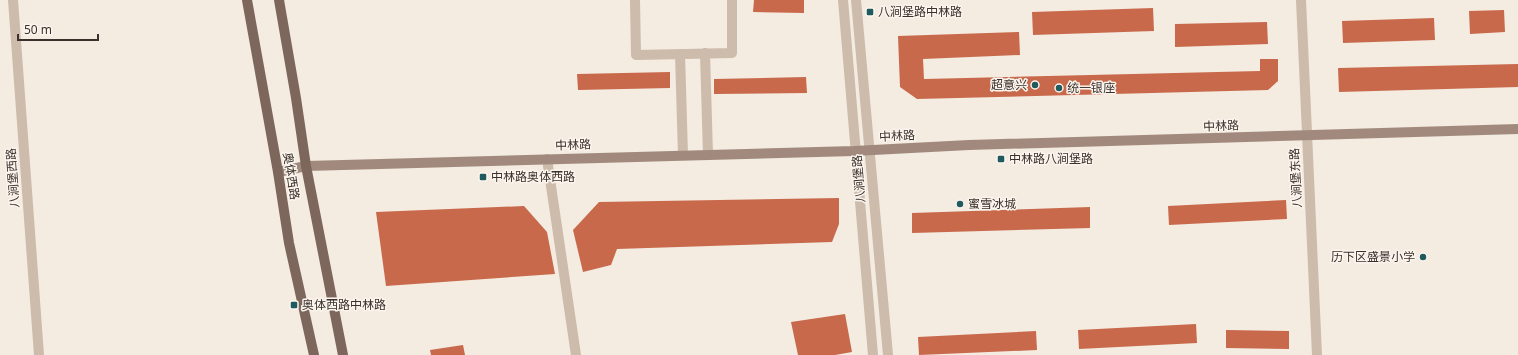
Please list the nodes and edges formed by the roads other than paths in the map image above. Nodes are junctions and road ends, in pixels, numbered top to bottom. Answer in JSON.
{"nodes":[{"id":1,"x":13,"y":0,"type":"edge"},
{"id":2,"x":247,"y":0,"type":"edge"},
{"id":3,"x":279,"y":0,"type":"edge"},
{"id":4,"x":635,"y":0,"type":"edge"},
{"id":5,"x":732,"y":0,"type":"edge"},
{"id":6,"x":843,"y":0,"type":"edge"},
{"id":7,"x":856,"y":0,"type":"edge"},
{"id":8,"x":1301,"y":0,"type":"edge"},
{"id":9,"x":705,"y":53,"type":"junction"},
{"id":10,"x":680,"y":54,"type":"junction"},
{"id":11,"x":1518,"y":129,"type":"edge"},
{"id":12,"x":1307,"y":136,"type":"junction"},
{"id":13,"x":869,"y":150,"type":"junction"},
{"id":14,"x":854,"y":151,"type":"junction"},
{"id":15,"x":683,"y":155,"type":"junction"},
{"id":16,"x":708,"y":155,"type":"junction"},
{"id":17,"x":547,"y":159,"type":"junction"},
{"id":18,"x":306,"y":166,"type":"junction"},
{"id":19,"x":278,"y":172,"type":"junction"},
{"id":20,"x":39,"y":355,"type":"edge"},
{"id":21,"x":314,"y":355,"type":"edge"},
{"id":22,"x":343,"y":355,"type":"edge"},
{"id":23,"x":576,"y":355,"type":"edge"},
{"id":24,"x":872,"y":355,"type":"edge"},
{"id":25,"x":888,"y":355,"type":"edge"},
{"id":26,"x":1317,"y":355,"type":"edge"}],
"edges":[{"from":1,"to":20,"type":"street","name":"八涧堡西路"},
{"from":2,"to":19,"type":"main road","name":"奥体西路"},
{"from":3,"to":18,"type":"main road","name":"奥体西路"},
{"from":4,"to":10,"type":"street"},
{"from":5,"to":9,"type":"street"},
{"from":6,"to":14,"type":"street","name":"八涧堡路"},
{"from":7,"to":13,"type":"street","name":"八涧堡路"},
{"from":8,"to":12,"type":"street","name":"八涧堡东路"},
{"from":9,"to":10,"type":"street"},
{"from":9,"to":16,"type":"street"},
{"from":10,"to":15,"type":"street"},
{"from":11,"to":12,"type":"main road","name":"中林路"},
{"from":12,"to":13,"type":"main road","name":"中林路"},
{"from":12,"to":26,"type":"street","name":"八涧堡东路"},
{"from":13,"to":14,"type":"main road","name":"中林路"},
{"from":13,"to":25,"type":"street","name":"八涧堡路"},
{"from":14,"to":16,"type":"main road","name":"中林路"},
{"from":14,"to":24,"type":"street","name":"八涧堡路"},
{"from":15,"to":16,"type":"main road","name":"中林路"},
{"from":15,"to":17,"type":"main road","name":"中林路"},
{"from":17,"to":18,"type":"main road","name":"中林路"},
{"from":17,"to":23,"type":"street"},
{"from":18,"to":19,"type":"main road","name":"中林路"},
{"from":18,"to":22,"type":"main road","name":"奥体西路"},
{"from":19,"to":21,"type":"main road","name":"奥体西路"}]}
